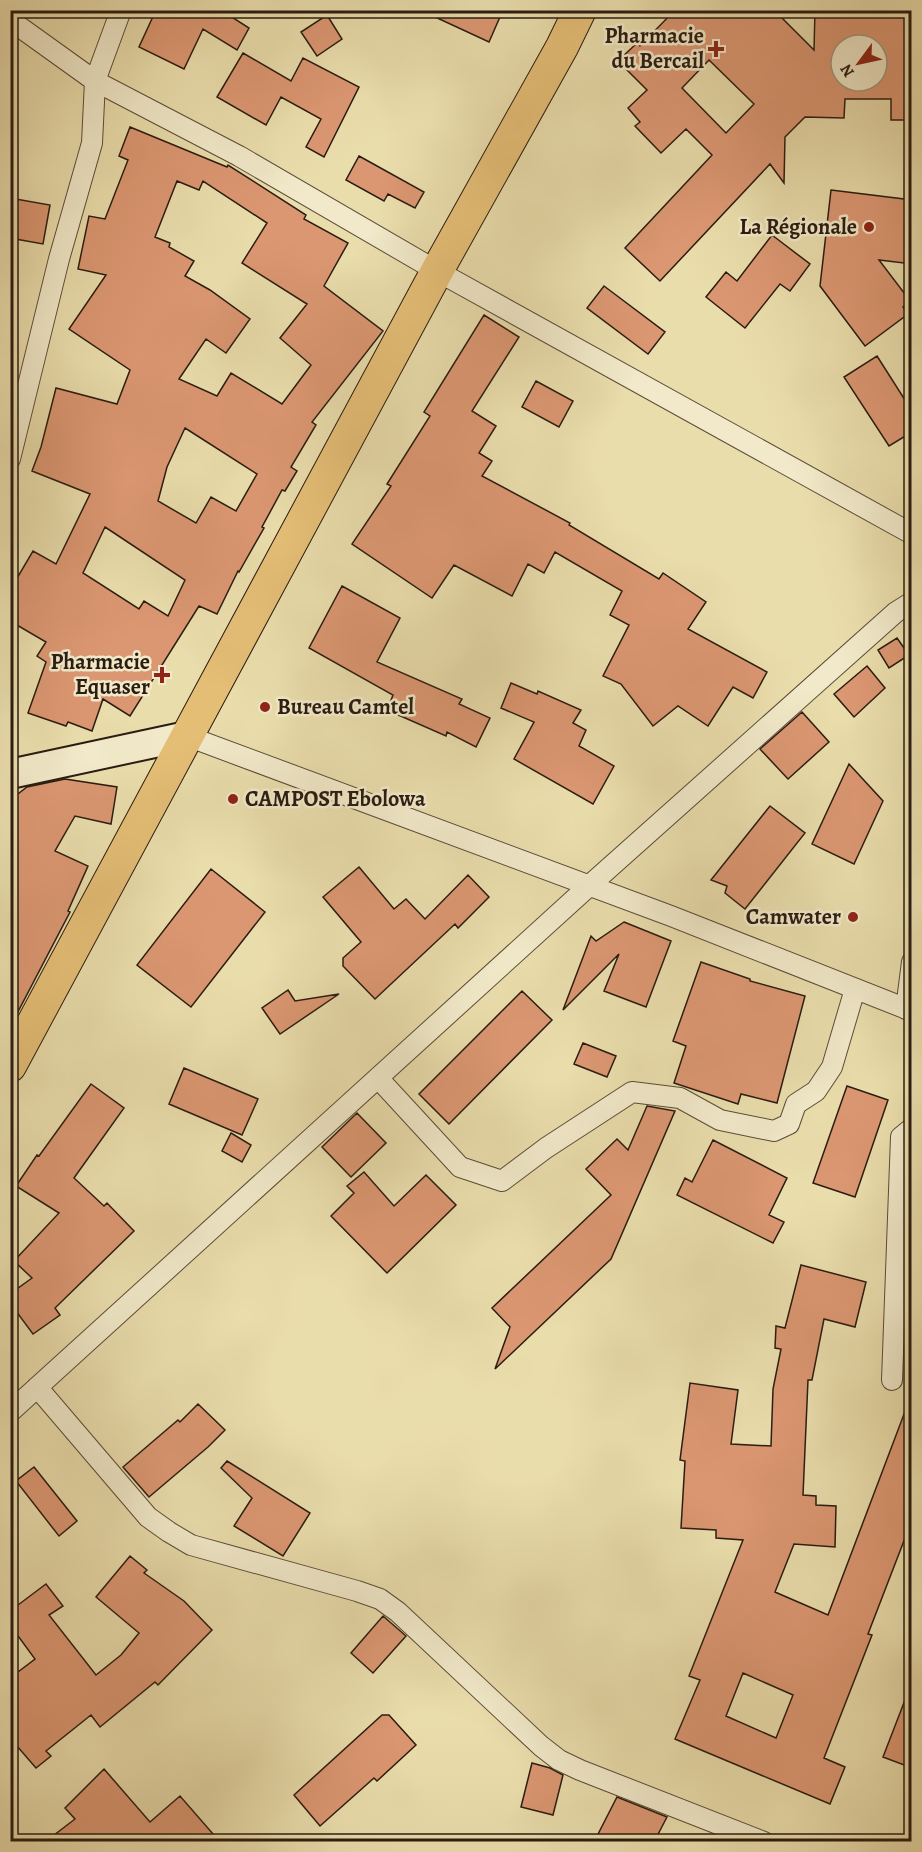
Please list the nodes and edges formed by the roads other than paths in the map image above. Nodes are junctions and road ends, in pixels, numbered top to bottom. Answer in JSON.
{"nodes":[{"id":1,"x":121,"y":10,"type":"edge"},
{"id":2,"x":580,"y":10,"type":"edge"},
{"id":3,"x":604,"y":10,"type":"edge"},
{"id":4,"x":10,"y":20,"type":"edge"},
{"id":5,"x":562,"y":47,"type":"junction"},
{"id":6,"x":95,"y":81,"type":"junction"},
{"id":7,"x":437,"y":272,"type":"junction"},
{"id":8,"x":10,"y":459,"type":"edge"},
{"id":9,"x":912,"y":534,"type":"edge"},
{"id":10,"x":912,"y":602,"type":"edge"},
{"id":11,"x":187,"y":736,"type":"junction"},
{"id":12,"x":10,"y":774,"type":"edge"},
{"id":13,"x":590,"y":885,"type":"junction"},
{"id":14,"x":911,"y":973,"type":"edge"},
{"id":15,"x":855,"y":989,"type":"junction"},
{"id":16,"x":909,"y":1010,"type":"edge"},
{"id":17,"x":10,"y":1066,"type":"edge"},
{"id":18,"x":378,"y":1078,"type":"junction"},
{"id":19,"x":912,"y":1128,"type":"edge"},
{"id":20,"x":892,"y":1380,"type":"dead end"},
{"id":21,"x":37,"y":1387,"type":"junction"},
{"id":22,"x":10,"y":1412,"type":"edge"},
{"id":23,"x":765,"y":1842,"type":"edge"}],
"edges":[{"from":1,"to":6,"type":"street"},
{"from":2,"to":5,"type":"main road"},
{"from":3,"to":5,"type":"main road"},
{"from":4,"to":6,"type":"street"},
{"from":5,"to":7,"type":"main road"},
{"from":6,"to":7,"type":"street"},
{"from":6,"to":8,"type":"street"},
{"from":7,"to":9,"type":"street"},
{"from":7,"to":11,"type":"main road"},
{"from":10,"to":13,"type":"street"},
{"from":11,"to":12,"type":"main road"},
{"from":11,"to":13,"type":"street"},
{"from":11,"to":17,"type":"main road"},
{"from":13,"to":15,"type":"street"},
{"from":13,"to":18,"type":"street"},
{"from":14,"to":16,"type":"street"},
{"from":15,"to":16,"type":"street"},
{"from":15,"to":18,"type":"street"},
{"from":18,"to":21,"type":"street"},
{"from":19,"to":20,"type":"street"},
{"from":21,"to":22,"type":"street"},
{"from":21,"to":23,"type":"street"}]}
